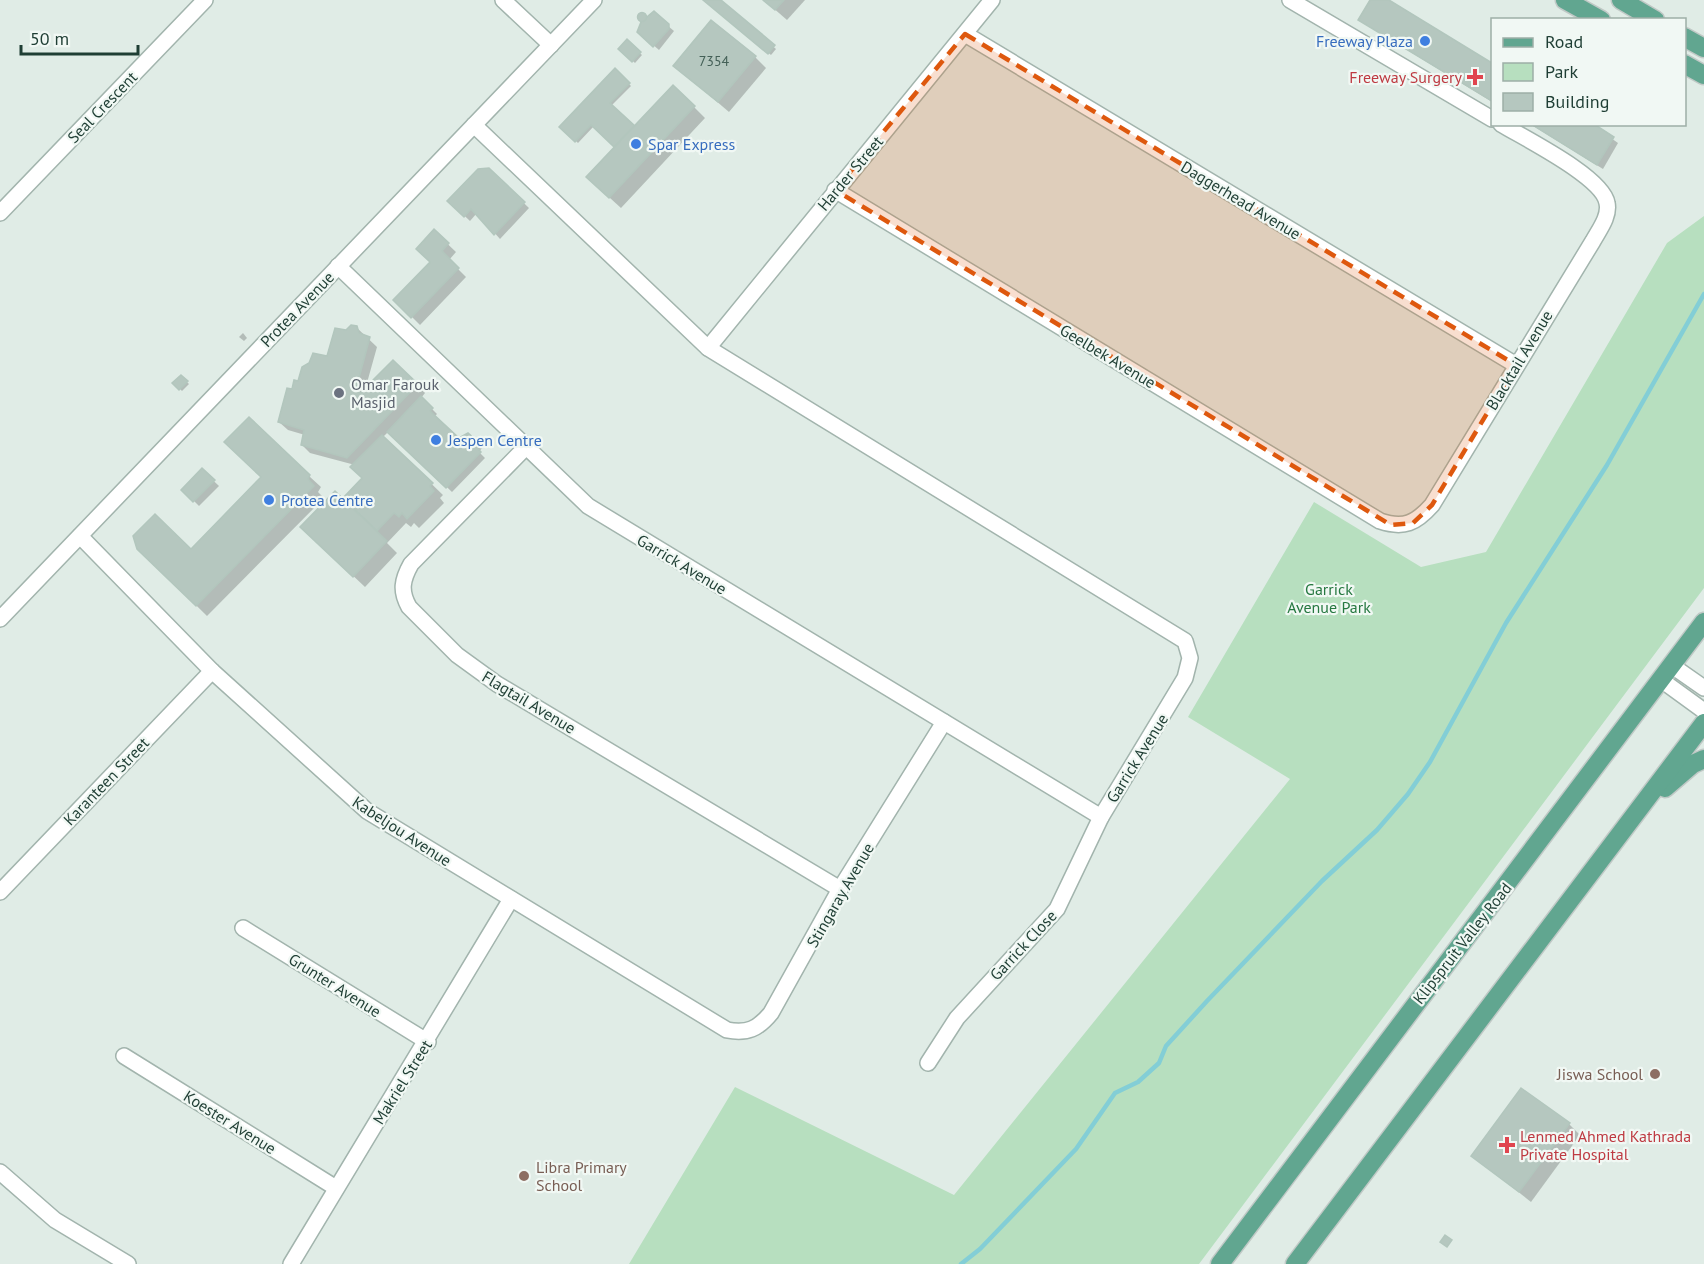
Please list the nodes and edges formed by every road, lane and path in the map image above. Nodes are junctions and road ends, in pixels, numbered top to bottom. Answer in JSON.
{"nodes":[{"id":1,"x":205,"y":0,"type":"edge"},
{"id":2,"x":504,"y":0,"type":"edge"},
{"id":3,"x":594,"y":0,"type":"edge"},
{"id":4,"x":992,"y":0,"type":"edge"},
{"id":5,"x":1290,"y":0,"type":"edge"},
{"id":6,"x":1565,"y":0,"type":"edge"},
{"id":7,"x":1621,"y":0,"type":"edge"},
{"id":8,"x":1597,"y":18,"type":"edge"},
{"id":9,"x":1652,"y":18,"type":"edge"},
{"id":10,"x":965,"y":34,"type":"junction"},
{"id":11,"x":1686,"y":38,"type":"edge"},
{"id":12,"x":551,"y":45,"type":"junction"},
{"id":13,"x":1704,"y":48,"type":"edge"},
{"id":14,"x":1686,"y":65,"type":"edge"},
{"id":15,"x":1704,"y":75,"type":"edge"},
{"id":16,"x":1491,"y":118,"type":"edge"},
{"id":17,"x":474,"y":125,"type":"junction"},
{"id":18,"x":1504,"y":126,"type":"edge"},
{"id":19,"x":835,"y":190,"type":"junction"},
{"id":20,"x":0,"y":213,"type":"edge"},
{"id":21,"x":338,"y":266,"type":"junction"},
{"id":22,"x":708,"y":348,"type":"junction"},
{"id":23,"x":1516,"y":365,"type":"junction"},
{"id":24,"x":526,"y":447,"type":"junction"},
{"id":25,"x":1380,"y":521,"type":"joint"},
{"id":26,"x":80,"y":536,"type":"junction"},
{"id":27,"x":0,"y":619,"type":"edge"},
{"id":28,"x":1704,"y":622,"type":"edge"},
{"id":29,"x":212,"y":671,"type":"junction"},
{"id":30,"x":1666,"y":672,"type":"junction"},
{"id":31,"x":1704,"y":688,"type":"edge"},
{"id":32,"x":1704,"y":711,"type":"edge"},
{"id":33,"x":944,"y":722,"type":"junction"},
{"id":34,"x":1704,"y":723,"type":"edge"},
{"id":35,"x":1704,"y":759,"type":"edge"},
{"id":36,"x":1101,"y":817,"type":"junction"},
{"id":37,"x":1633,"y":818,"type":"junction"},
{"id":38,"x":840,"y":889,"type":"junction"},
{"id":39,"x":0,"y":892,"type":"edge"},
{"id":40,"x":511,"y":899,"type":"junction"},
{"id":41,"x":243,"y":928,"type":"dead end"},
{"id":42,"x":714,"y":1023,"type":"joint"},
{"id":43,"x":428,"y":1042,"type":"junction"},
{"id":44,"x":124,"y":1056,"type":"dead end"},
{"id":45,"x":928,"y":1063,"type":"dead end"},
{"id":46,"x":0,"y":1172,"type":"edge"},
{"id":47,"x":336,"y":1188,"type":"junction"},
{"id":48,"x":128,"y":1264,"type":"edge"},
{"id":49,"x":291,"y":1264,"type":"edge"},
{"id":50,"x":1220,"y":1264,"type":"edge"},
{"id":51,"x":1295,"y":1264,"type":"edge"}],
"edges":[{"from":1,"to":20,"type":"street","name":"Seal Crescent"},
{"from":2,"to":12,"type":"street"},
{"from":3,"to":12,"type":"street","name":"Protea Avenue"},
{"from":4,"to":10,"type":"street","name":"Harder Street"},
{"from":5,"to":16,"type":"street"},
{"from":6,"to":8,"type":"main road"},
{"from":7,"to":9,"type":"main road"},
{"from":10,"to":19,"type":"street","name":"Harder Street"},
{"from":10,"to":23,"type":"street","name":"Daggerhead Avenue"},
{"from":11,"to":13,"type":"main road"},
{"from":12,"to":17,"type":"street","name":"Protea Avenue"},
{"from":14,"to":15,"type":"main road"},
{"from":17,"to":21,"type":"street","name":"Protea Avenue"},
{"from":17,"to":22,"type":"street","name":"Garrick Avenue"},
{"from":18,"to":23,"type":"street","name":"Blacktail Avenue"},
{"from":19,"to":22,"type":"street","name":"Harder Street"},
{"from":19,"to":25,"type":"street","name":"Geelbek Avenue"},
{"from":21,"to":24,"type":"street","name":"Garrick Avenue"},
{"from":21,"to":26,"type":"street","name":"Protea Avenue"},
{"from":22,"to":36,"type":"street","name":"Garrick Avenue"},
{"from":23,"to":25,"type":"street","name":"Blacktail Avenue"},
{"from":24,"to":33,"type":"street","name":"Garrick Avenue"},
{"from":24,"to":38,"type":"street","name":"Flagtail Avenue"},
{"from":26,"to":27,"type":"street","name":"Protea Avenue"},
{"from":26,"to":29,"type":"street","name":"Kabeljou Avenue"},
{"from":28,"to":30,"type":"main road","name":"Klipspruit Valley Road"},
{"from":29,"to":39,"type":"street","name":"Karanteen Street"},
{"from":29,"to":40,"type":"street","name":"Kabeljou Avenue"},
{"from":30,"to":31,"type":"street"},
{"from":30,"to":32,"type":"street"},
{"from":30,"to":50,"type":"main road","name":"Klipspruit Valley Road"},
{"from":33,"to":36,"type":"street","name":"Garrick Avenue"},
{"from":33,"to":38,"type":"street","name":"Stingaray Avenue"},
{"from":34,"to":37,"type":"main road"},
{"from":35,"to":37,"type":"main road"},
{"from":36,"to":45,"type":"street","name":"Garrick Close"},
{"from":37,"to":51,"type":"main road"},
{"from":38,"to":42,"type":"street","name":"Stingaray Avenue"},
{"from":40,"to":42,"type":"street","name":"Kabeljou Avenue"},
{"from":40,"to":43,"type":"street","name":"Makriel Street"},
{"from":41,"to":43,"type":"street","name":"Grunter Avenue"},
{"from":43,"to":47,"type":"street","name":"Makriel Street"},
{"from":44,"to":47,"type":"street","name":"Koester Avenue"},
{"from":46,"to":48,"type":"street"},
{"from":47,"to":49,"type":"street","name":"Makriel Street"}]}
